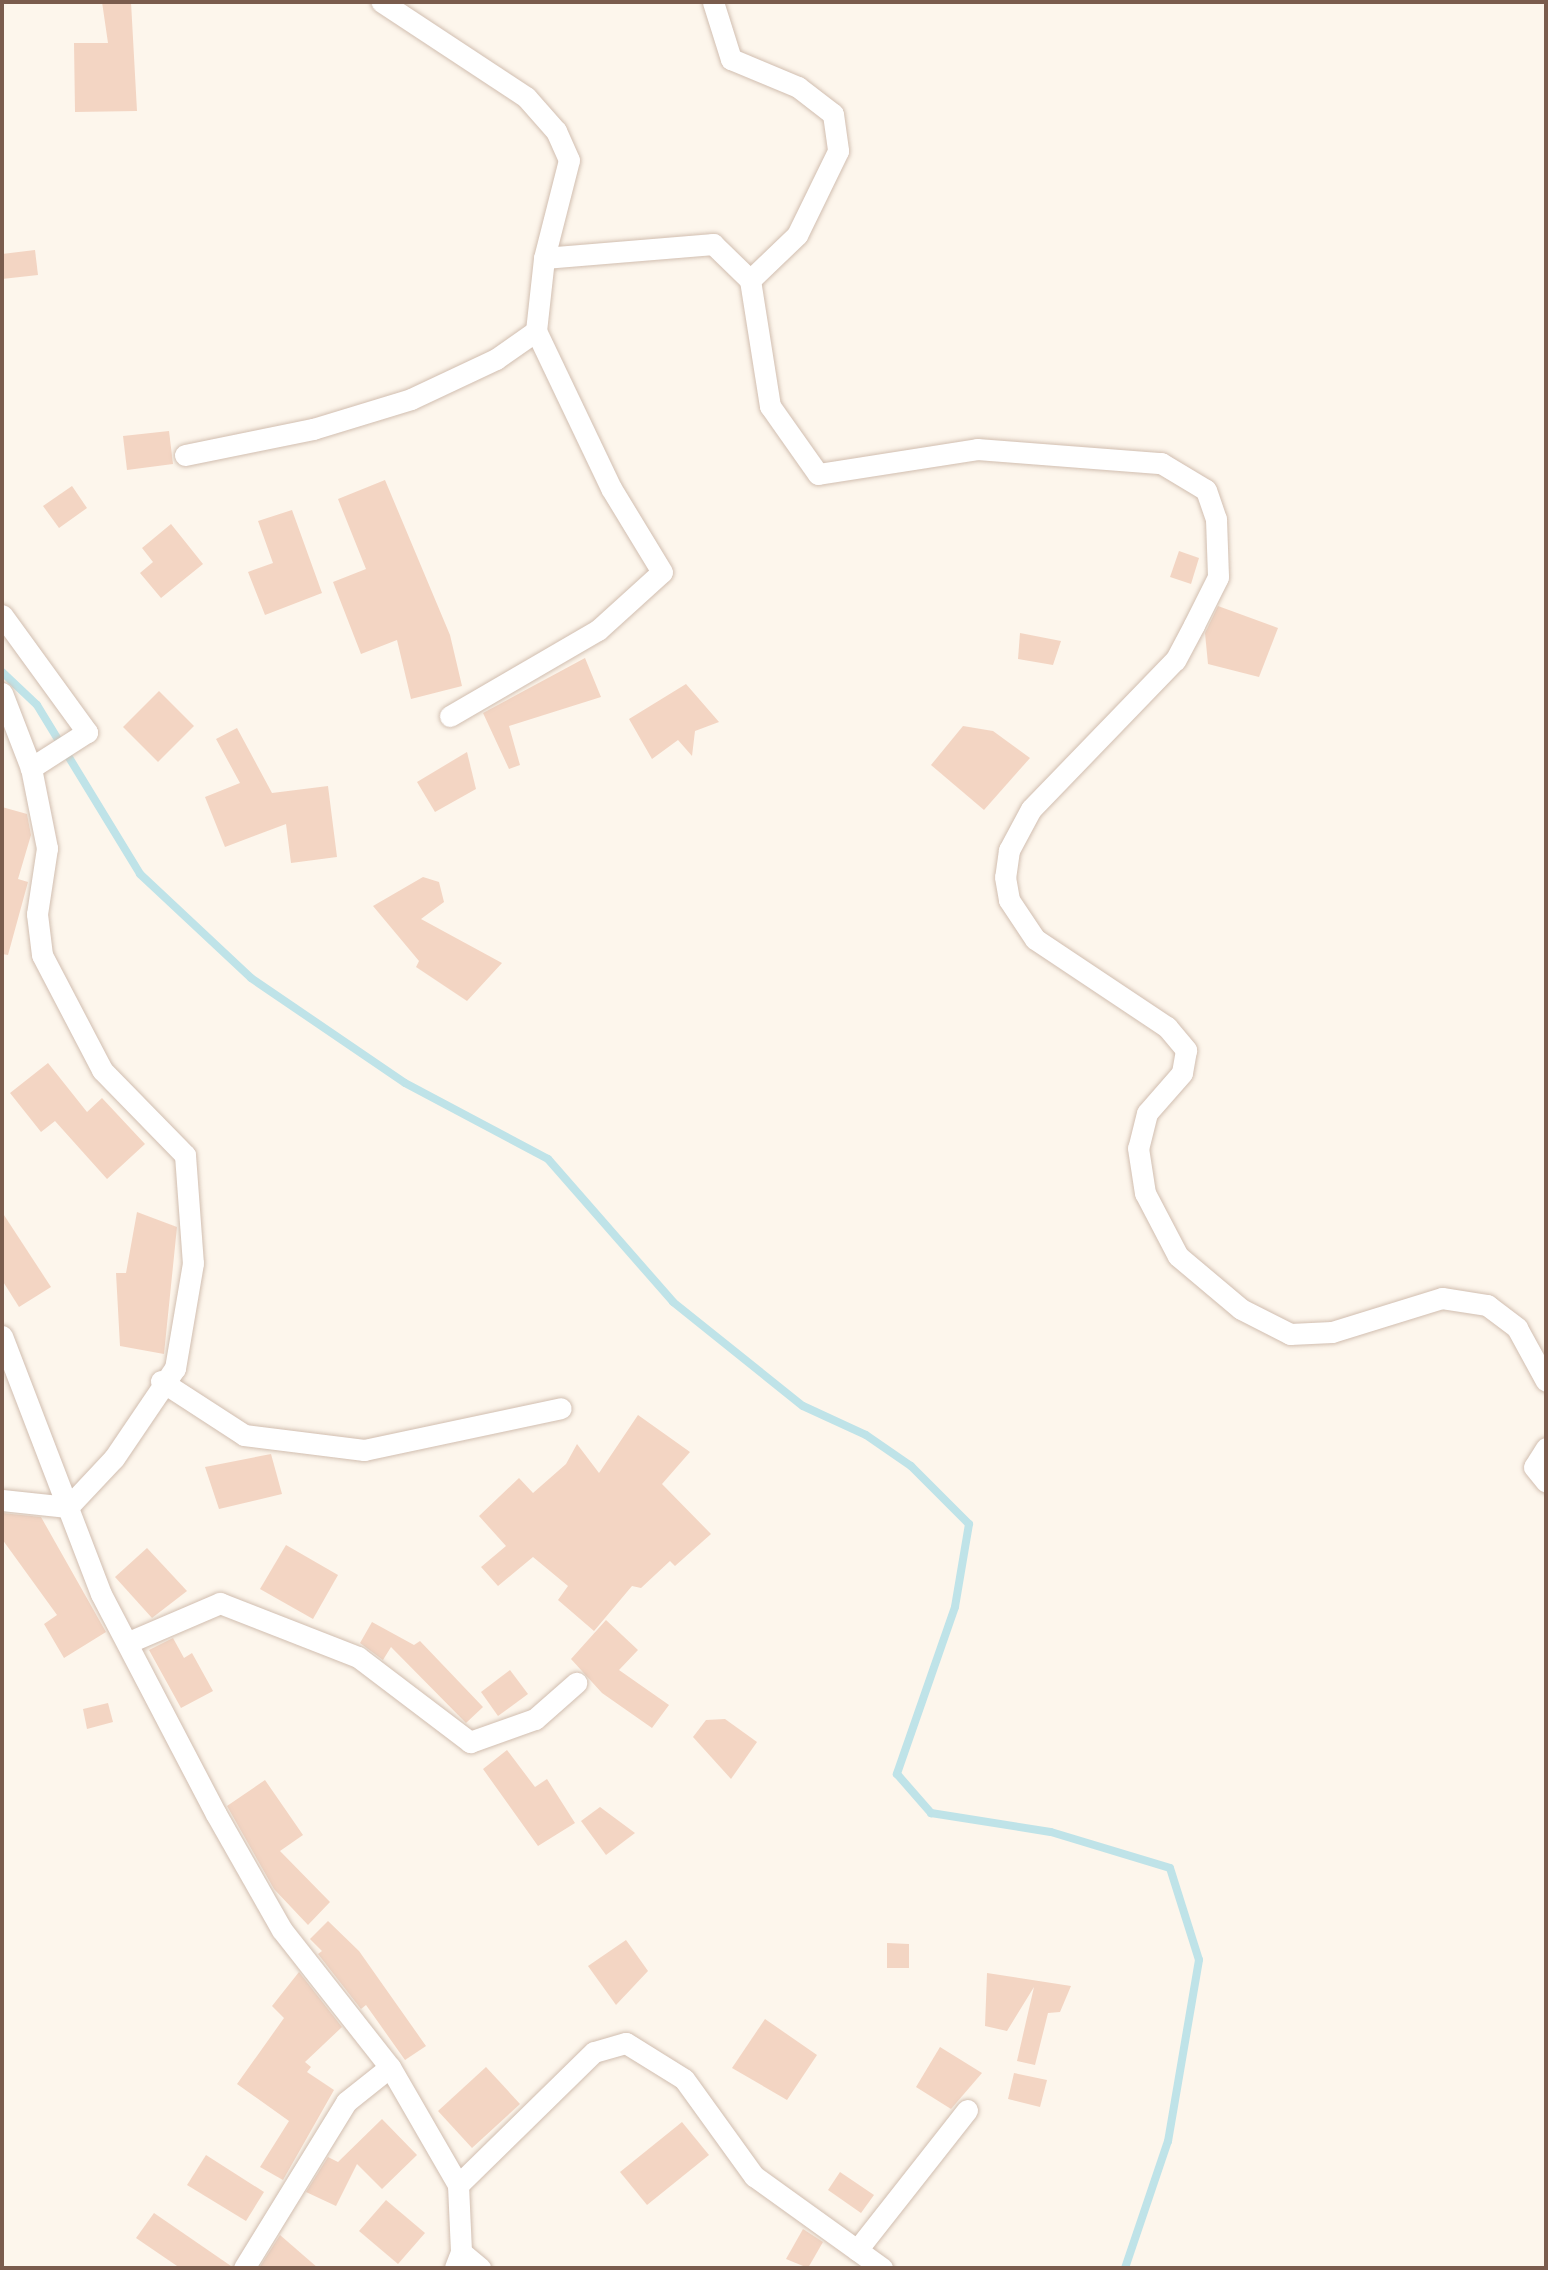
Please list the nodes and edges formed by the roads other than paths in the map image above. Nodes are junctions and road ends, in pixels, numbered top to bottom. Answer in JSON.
{"nodes":[{"id":1,"x":382,"y":2,"type":"edge"},
{"id":2,"x":713,"y":2,"type":"edge"},
{"id":3,"x":544,"y":258,"type":"junction"},
{"id":4,"x":750,"y":281,"type":"junction"},
{"id":5,"x":537,"y":331,"type":"junction"},
{"id":6,"x":185,"y":456,"type":"dead end"},
{"id":7,"x":2,"y":615,"type":"edge"},
{"id":8,"x":2,"y":693,"type":"edge"},
{"id":9,"x":450,"y":716,"type":"dead end"},
{"id":10,"x":31,"y":768,"type":"junction"},
{"id":11,"x":2,"y":1336,"type":"edge"},
{"id":12,"x":161,"y":1381,"type":"junction"},
{"id":13,"x":1546,"y":1381,"type":"edge"},
{"id":14,"x":561,"y":1408,"type":"dead end"},
{"id":15,"x":1546,"y":1448,"type":"edge"},
{"id":16,"x":1546,"y":1482,"type":"edge"},
{"id":17,"x":2,"y":1500,"type":"edge"},
{"id":18,"x":68,"y":1507,"type":"junction"},
{"id":19,"x":129,"y":1642,"type":"junction"},
{"id":20,"x":576,"y":1683,"type":"dead end"},
{"id":21,"x":390,"y":2067,"type":"junction"},
{"id":22,"x":967,"y":2110,"type":"dead end"},
{"id":23,"x":458,"y":2185,"type":"junction"},
{"id":24,"x":857,"y":2250,"type":"junction"},
{"id":25,"x":458,"y":2260,"type":"edge"},
{"id":26,"x":244,"y":2268,"type":"edge"},
{"id":27,"x":480,"y":2268,"type":"edge"},
{"id":28,"x":882,"y":2268,"type":"edge"}],
"edges":[{"from":1,"to":3,"type":"street"},
{"from":2,"to":4,"type":"street"},
{"from":3,"to":4,"type":"street"},
{"from":3,"to":5,"type":"street"},
{"from":4,"to":13,"type":"street"},
{"from":5,"to":6,"type":"street"},
{"from":5,"to":9,"type":"street"},
{"from":7,"to":10,"type":"street"},
{"from":8,"to":10,"type":"street"},
{"from":10,"to":12,"type":"street"},
{"from":11,"to":18,"type":"street"},
{"from":12,"to":14,"type":"street"},
{"from":12,"to":18,"type":"street"},
{"from":15,"to":16,"type":"street"},
{"from":17,"to":18,"type":"street"},
{"from":18,"to":19,"type":"street"},
{"from":19,"to":20,"type":"street"},
{"from":19,"to":21,"type":"street"},
{"from":21,"to":23,"type":"street"},
{"from":21,"to":26,"type":"street"},
{"from":22,"to":24,"type":"street"},
{"from":23,"to":24,"type":"street"},
{"from":23,"to":25,"type":"street"},
{"from":24,"to":28,"type":"street"},
{"from":25,"to":27,"type":"street"}]}
